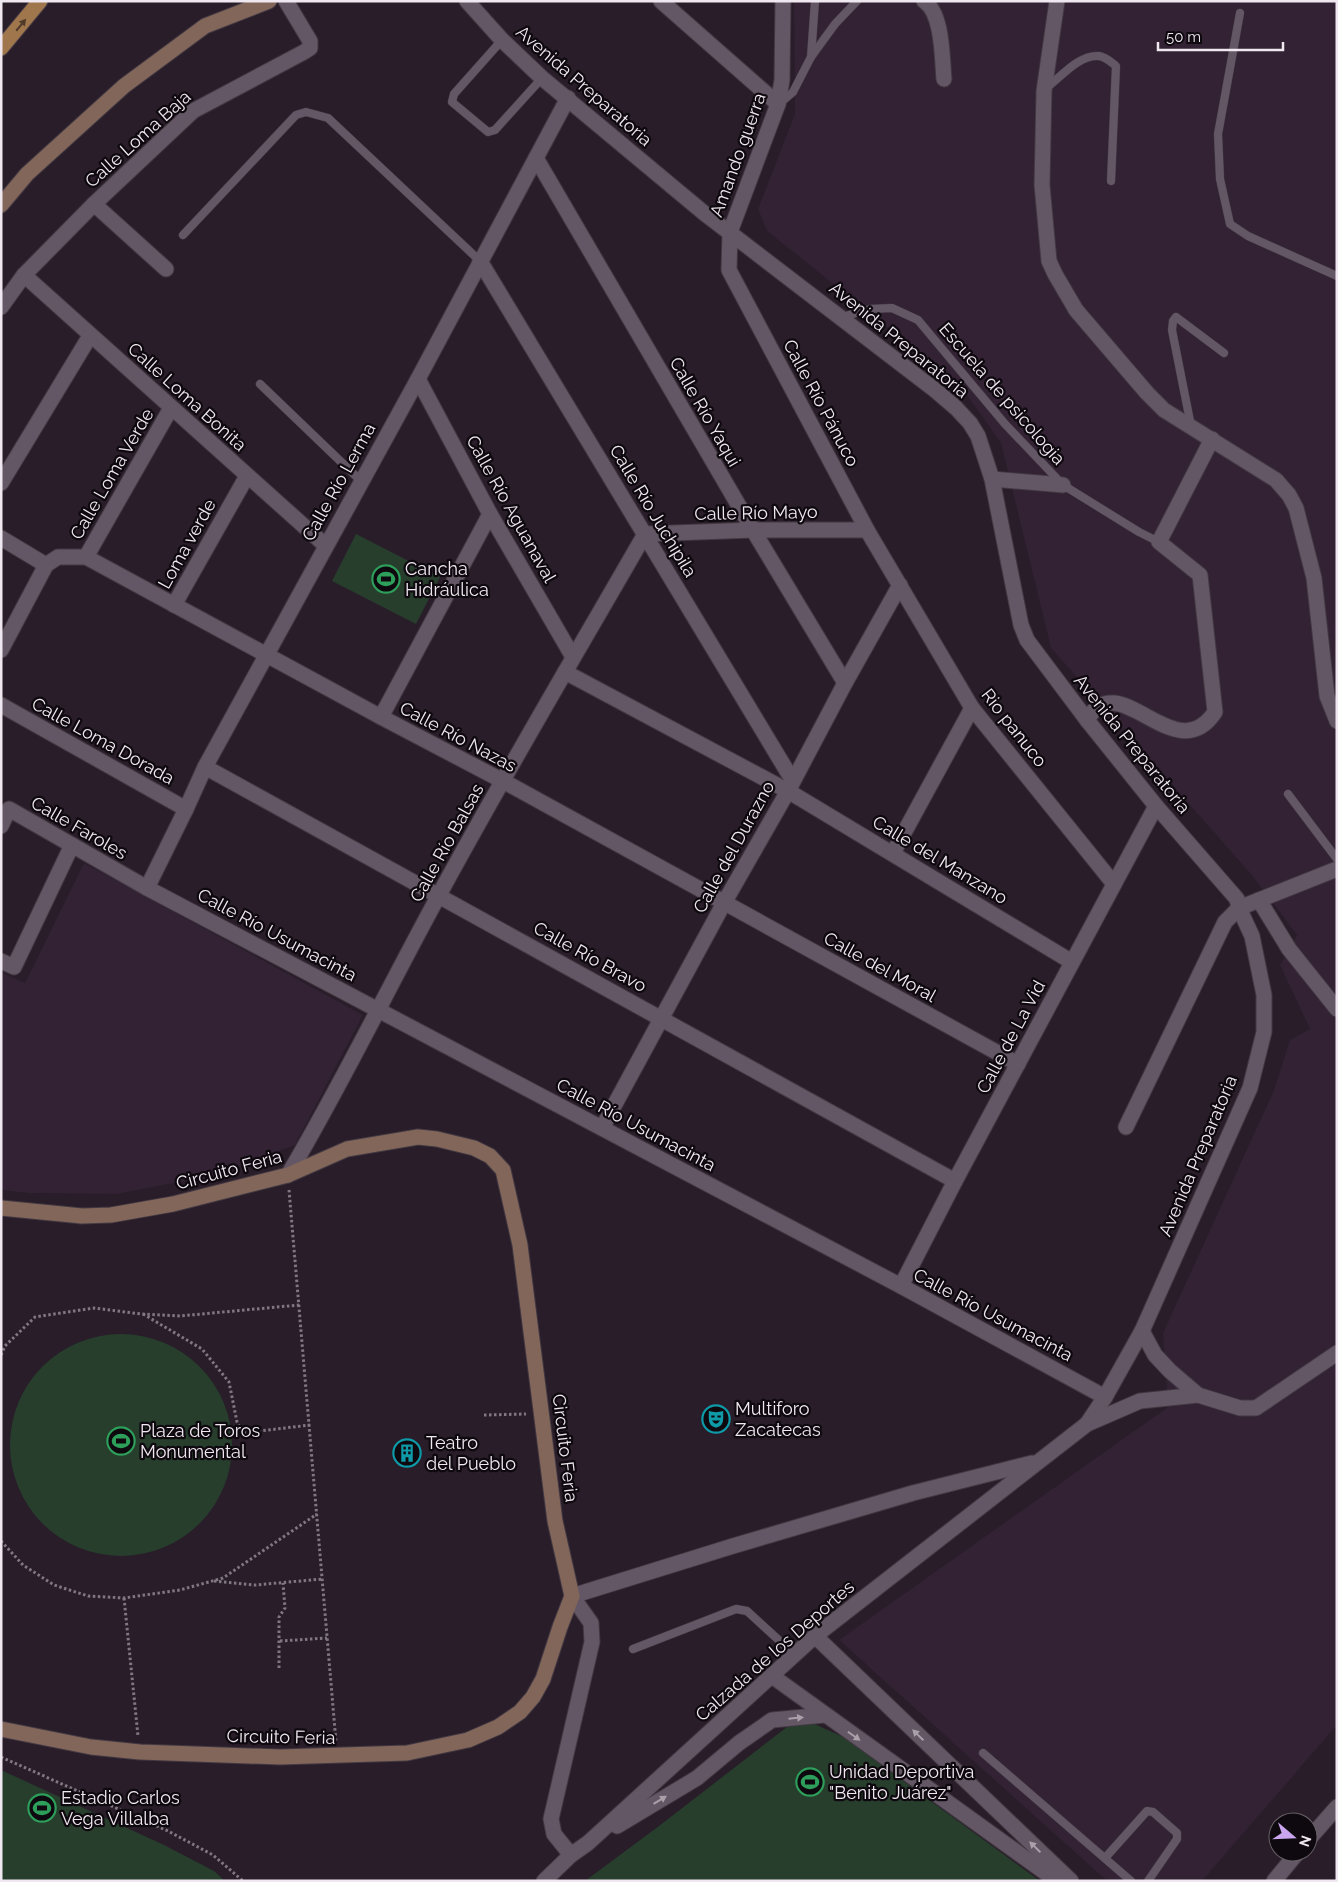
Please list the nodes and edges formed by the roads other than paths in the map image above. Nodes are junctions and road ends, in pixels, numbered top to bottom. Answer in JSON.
{"nodes":[{"id":1,"x":40,"y":1,"type":"edge"},
{"id":2,"x":269,"y":1,"type":"edge"},
{"id":3,"x":286,"y":1,"type":"edge"},
{"id":4,"x":467,"y":1,"type":"edge"},
{"id":5,"x":660,"y":1,"type":"edge"},
{"id":6,"x":783,"y":1,"type":"edge"},
{"id":7,"x":815,"y":1,"type":"edge"},
{"id":8,"x":857,"y":1,"type":"edge"},
{"id":9,"x":924,"y":1,"type":"edge"},
{"id":10,"x":1057,"y":1,"type":"edge"},
{"id":11,"x":1240,"y":13,"type":"dead end"},
{"id":12,"x":502,"y":40,"type":"junction"},
{"id":13,"x":1,"y":48,"type":"edge"},
{"id":14,"x":811,"y":57,"type":"junction"},
{"id":15,"x":542,"y":78,"type":"junction"},
{"id":16,"x":944,"y":79,"type":"dead end"},
{"id":17,"x":1044,"y":91,"type":"junction"},
{"id":18,"x":568,"y":98,"type":"junction"},
{"id":19,"x":778,"y":104,"type":"junction"},
{"id":20,"x":536,"y":158,"type":"junction"},
{"id":21,"x":1111,"y":181,"type":"dead end"},
{"id":22,"x":94,"y":204,"type":"junction"},
{"id":23,"x":1,"y":205,"type":"edge"},
{"id":24,"x":730,"y":232,"type":"junction"},
{"id":25,"x":183,"y":235,"type":"dead end"},
{"id":26,"x":480,"y":261,"type":"junction"},
{"id":27,"x":166,"y":270,"type":"dead end"},
{"id":28,"x":24,"y":276,"type":"junction"},
{"id":29,"x":1337,"y":276,"type":"edge"},
{"id":30,"x":1,"y":308,"type":"edge"},
{"id":31,"x":842,"y":317,"type":"junction"},
{"id":32,"x":90,"y":336,"type":"junction"},
{"id":33,"x":1224,"y":353,"type":"dead end"},
{"id":34,"x":418,"y":379,"type":"junction"},
{"id":35,"x":260,"y":384,"type":"dead end"},
{"id":36,"x":171,"y":408,"type":"junction"},
{"id":37,"x":1191,"y":426,"type":"junction"},
{"id":38,"x":1212,"y":439,"type":"junction"},
{"id":39,"x":247,"y":476,"type":"junction"},
{"id":40,"x":992,"y":479,"type":"junction"},
{"id":41,"x":362,"y":481,"type":"junction"},
{"id":42,"x":1,"y":483,"type":"edge"},
{"id":43,"x":1063,"y":485,"type":"junction"},
{"id":44,"x":490,"y":514,"type":"junction"},
{"id":45,"x":753,"y":530,"type":"junction"},
{"id":46,"x":867,"y":530,"type":"junction"},
{"id":47,"x":645,"y":534,"type":"junction"},
{"id":48,"x":1,"y":538,"type":"edge"},
{"id":49,"x":1159,"y":542,"type":"junction"},
{"id":50,"x":325,"y":544,"type":"junction"},
{"id":51,"x":86,"y":557,"type":"junction"},
{"id":52,"x":46,"y":565,"type":"junction"},
{"id":53,"x":900,"y":585,"type":"junction"},
{"id":54,"x":174,"y":605,"type":"junction"},
{"id":55,"x":1,"y":650,"type":"edge"},
{"id":56,"x":267,"y":654,"type":"junction"},
{"id":57,"x":574,"y":657,"type":"junction"},
{"id":58,"x":565,"y":672,"type":"junction"},
{"id":59,"x":845,"y":683,"type":"junction"},
{"id":60,"x":1,"y":705,"type":"edge"},
{"id":61,"x":972,"y":708,"type":"junction"},
{"id":62,"x":381,"y":717,"type":"junction"},
{"id":63,"x":1087,"y":720,"type":"junction"},
{"id":64,"x":1337,"y":721,"type":"edge"},
{"id":65,"x":205,"y":767,"type":"junction"},
{"id":66,"x":503,"y":781,"type":"junction"},
{"id":67,"x":790,"y":786,"type":"junction"},
{"id":68,"x":1288,"y":794,"type":"dead end"},
{"id":69,"x":1156,"y":806,"type":"junction"},
{"id":70,"x":186,"y":809,"type":"junction"},
{"id":71,"x":1,"y":826,"type":"edge"},
{"id":72,"x":72,"y":845,"type":"junction"},
{"id":73,"x":893,"y":853,"type":"junction"},
{"id":74,"x":1337,"y":859,"type":"edge"},
{"id":75,"x":1337,"y":869,"type":"edge"},
{"id":76,"x":1114,"y":884,"type":"junction"},
{"id":77,"x":147,"y":888,"type":"junction"},
{"id":78,"x":439,"y":895,"type":"junction"},
{"id":79,"x":1259,"y":900,"type":"junction"},
{"id":80,"x":724,"y":903,"type":"junction"},
{"id":81,"x":1239,"y":908,"type":"junction"},
{"id":82,"x":1,"y":961,"type":"edge"},
{"id":83,"x":1072,"y":962,"type":"junction"},
{"id":84,"x":1337,"y":1008,"type":"edge"},
{"id":85,"x":378,"y":1009,"type":"junction"},
{"id":86,"x":662,"y":1018,"type":"junction"},
{"id":87,"x":1018,"y":1064,"type":"junction"},
{"id":88,"x":1126,"y":1126,"type":"dead end"},
{"id":89,"x":602,"y":1128,"type":"junction"},
{"id":90,"x":288,"y":1174,"type":"junction"},
{"id":91,"x":955,"y":1181,"type":"junction"},
{"id":92,"x":1,"y":1208,"type":"edge"},
{"id":93,"x":901,"y":1286,"type":"junction"},
{"id":94,"x":1142,"y":1331,"type":"junction"},
{"id":95,"x":1337,"y":1353,"type":"edge"},
{"id":96,"x":1198,"y":1396,"type":"junction"},
{"id":97,"x":1105,"y":1397,"type":"junction"},
{"id":98,"x":1087,"y":1424,"type":"junction"},
{"id":99,"x":1038,"y":1462,"type":"junction"},
{"id":100,"x":572,"y":1596,"type":"junction"},
{"id":101,"x":815,"y":1636,"type":"junction"},
{"id":102,"x":633,"y":1649,"type":"dead end"},
{"id":103,"x":795,"y":1655,"type":"junction"},
{"id":104,"x":772,"y":1676,"type":"junction"},
{"id":105,"x":825,"y":1714,"type":"junction"},
{"id":106,"x":1,"y":1729,"type":"edge"},
{"id":107,"x":983,"y":1753,"type":"dead end"},
{"id":108,"x":1335,"y":1812,"type":"edge"},
{"id":109,"x":1318,"y":1830,"type":"edge"},
{"id":110,"x":588,"y":1843,"type":"junction"},
{"id":111,"x":570,"y":1855,"type":"junction"},
{"id":112,"x":1105,"y":1858,"type":"junction"},
{"id":113,"x":1290,"y":1862,"type":"edge"},
{"id":114,"x":544,"y":1881,"type":"edge"},
{"id":115,"x":1058,"y":1881,"type":"edge"},
{"id":116,"x":1071,"y":1881,"type":"edge"},
{"id":117,"x":1132,"y":1881,"type":"edge"},
{"id":118,"x":1148,"y":1881,"type":"edge"},
{"id":119,"x":1274,"y":1881,"type":"edge"}],
"edges":[{"from":13,"to":1,"type":"main road","one_way":true},
{"from":2,"to":23,"type":"street"},
{"from":3,"to":22,"type":"street","name":"Calle Loma Baja"},
{"from":4,"to":12,"type":"street","name":"Avenida Preparatoria"},
{"from":5,"to":19,"type":"street"},
{"from":6,"to":19,"type":"street","name":"Amando guerra"},
{"from":7,"to":14,"type":"lane"},
{"from":8,"to":14,"type":"lane"},
{"from":9,"to":16,"type":"street"},
{"from":10,"to":17,"type":"street"},
{"from":11,"to":29,"type":"lane"},
{"from":12,"to":15,"type":"street","name":"Avenida Preparatoria"},
{"from":12,"to":15,"type":"lane"},
{"from":14,"to":19,"type":"lane"},
{"from":15,"to":18,"type":"street","name":"Avenida Preparatoria"},
{"from":17,"to":21,"type":"lane"},
{"from":17,"to":37,"type":"street"},
{"from":18,"to":20,"type":"street","name":"Calle Río Lerma"},
{"from":18,"to":24,"type":"street","name":"Avenida Preparatoria"},
{"from":19,"to":24,"type":"street","name":"Amando guerra"},
{"from":20,"to":26,"type":"street","name":"Calle Río Lerma"},
{"from":20,"to":45,"type":"street","name":"Calle Río Yaqui"},
{"from":22,"to":27,"type":"street"},
{"from":22,"to":28,"type":"street","name":"Calle Loma Baja"},
{"from":24,"to":31,"type":"street","name":"Avenida Preparatoria"},
{"from":24,"to":46,"type":"street","name":"Calle Río Pánuco"},
{"from":25,"to":26,"type":"lane"},
{"from":26,"to":34,"type":"street","name":"Calle Río Lerma"},
{"from":26,"to":47,"type":"street","name":"Calle Río Juchipila"},
{"from":28,"to":30,"type":"street","name":"Calle Loma Baja"},
{"from":28,"to":32,"type":"street","name":"Calle Loma Bonita"},
{"from":31,"to":40,"type":"street","name":"Avenida Preparatoria"},
{"from":31,"to":43,"type":"lane","name":"Escuela de psicologia"},
{"from":32,"to":36,"type":"street","name":"Calle Loma Bonita"},
{"from":32,"to":42,"type":"street"},
{"from":33,"to":37,"type":"lane"},
{"from":34,"to":41,"type":"street","name":"Calle Río Lerma"},
{"from":34,"to":44,"type":"street","name":"Calle Río Aguanaval"},
{"from":35,"to":41,"type":"lane"},
{"from":36,"to":39,"type":"street","name":"Calle Loma Bonita"},
{"from":36,"to":51,"type":"street","name":"Calle Loma Verde"},
{"from":37,"to":38,"type":"street"},
{"from":38,"to":49,"type":"street"},
{"from":38,"to":64,"type":"street"},
{"from":39,"to":50,"type":"street","name":"Calle Loma Bonita"},
{"from":39,"to":54,"type":"street","name":"Loma verde"},
{"from":40,"to":43,"type":"street"},
{"from":40,"to":63,"type":"street","name":"Avenida Preparatoria"},
{"from":41,"to":50,"type":"street","name":"Calle Río Lerma"},
{"from":43,"to":49,"type":"lane","name":"Escuela de psicologia"},
{"from":44,"to":57,"type":"street","name":"Calle Río Aguanaval"},
{"from":44,"to":62,"type":"street"},
{"from":45,"to":46,"type":"street","name":"Calle Río Mayo"},
{"from":45,"to":47,"type":"street","name":"Calle Río Mayo"},
{"from":45,"to":59,"type":"street","name":"Calle Río Yaqui"},
{"from":46,"to":53,"type":"street","name":"Calle Río Pánuco"},
{"from":47,"to":57,"type":"street","name":"Calle Río Balsas"},
{"from":47,"to":67,"type":"street","name":"Calle Río Juchipila"},
{"from":48,"to":52,"type":"street"},
{"from":49,"to":63,"type":"street"},
{"from":50,"to":56,"type":"street","name":"Calle Río Lerma"},
{"from":51,"to":52,"type":"street","name":"Loma verde"},
{"from":51,"to":54,"type":"street","name":"Loma verde"},
{"from":52,"to":55,"type":"street"},
{"from":53,"to":59,"type":"street","name":"Calle del Durazno"},
{"from":53,"to":61,"type":"street","name":"Rio panuco"},
{"from":54,"to":56,"type":"street","name":"Calle Río Nazas"},
{"from":56,"to":62,"type":"street","name":"Calle Río Nazas"},
{"from":56,"to":65,"type":"street","name":"Calle Río Lerma"},
{"from":57,"to":58,"type":"street","name":"Calle Río Balsas"},
{"from":58,"to":66,"type":"street","name":"Calle Río Balsas"},
{"from":58,"to":67,"type":"street"},
{"from":59,"to":67,"type":"street","name":"Calle del Durazno"},
{"from":60,"to":70,"type":"street","name":"Calle Loma Dorada"},
{"from":61,"to":73,"type":"street"},
{"from":61,"to":76,"type":"street","name":"Rio panuco"},
{"from":62,"to":66,"type":"street","name":"Calle Río Nazas"},
{"from":63,"to":69,"type":"street","name":"Avenida Preparatoria"},
{"from":65,"to":70,"type":"street","name":"Calle Río Lerma"},
{"from":65,"to":78,"type":"street","name":"Calle Río Bravo"},
{"from":66,"to":78,"type":"street","name":"Calle Río Balsas"},
{"from":66,"to":80,"type":"street","name":"Calle Río Nazas"},
{"from":67,"to":73,"type":"street","name":"Calle del Manzano"},
{"from":67,"to":80,"type":"street","name":"Calle del Durazno"},
{"from":68,"to":74,"type":"lane"},
{"from":69,"to":76,"type":"street","name":"Calle de La Vid"},
{"from":69,"to":81,"type":"street","name":"Avenida Preparatoria"},
{"from":70,"to":77,"type":"street","name":"Calle Río Lerma"},
{"from":71,"to":72,"type":"street","name":"Calle Faroles"},
{"from":72,"to":77,"type":"street","name":"Calle Faroles"},
{"from":72,"to":82,"type":"street"},
{"from":73,"to":83,"type":"street","name":"Calle del Manzano"},
{"from":75,"to":79,"type":"street"},
{"from":76,"to":83,"type":"street","name":"Calle de La Vid"},
{"from":77,"to":85,"type":"street","name":"Calle Río Usumacinta"},
{"from":78,"to":85,"type":"street","name":"Calle Río Balsas"},
{"from":78,"to":86,"type":"street","name":"Calle Río Bravo"},
{"from":79,"to":81,"type":"street"},
{"from":79,"to":84,"type":"street"},
{"from":80,"to":86,"type":"street","name":"Calle del Durazno"},
{"from":80,"to":87,"type":"street","name":"Calle del Moral"},
{"from":81,"to":88,"type":"street"},
{"from":81,"to":94,"type":"street","name":"Avenida Preparatoria"},
{"from":83,"to":87,"type":"street","name":"Calle de La Vid"},
{"from":85,"to":89,"type":"street","name":"Calle Río Usumacinta"},
{"from":85,"to":90,"type":"street","name":"Calle Río Balsas"},
{"from":86,"to":89,"type":"street","name":"Calle del Durazno"},
{"from":86,"to":91,"type":"street","name":"Calle Río Bravo"},
{"from":87,"to":91,"type":"street","name":"Calle de La Vid"},
{"from":89,"to":93,"type":"street","name":"Calle Río Usumacinta"},
{"from":90,"to":92,"type":"street","name":"Circuito Feria"},
{"from":90,"to":100,"type":"street","name":"Circuito Feria"},
{"from":91,"to":93,"type":"street","name":"Calle de La Vid"},
{"from":93,"to":97,"type":"street","name":"Calle Río Usumacinta"},
{"from":94,"to":96,"type":"street"},
{"from":94,"to":97,"type":"street","name":"Avenida Preparatoria"},
{"from":95,"to":96,"type":"street"},
{"from":96,"to":98,"type":"street"},
{"from":97,"to":98,"type":"street","name":"Avenida Preparatoria"},
{"from":98,"to":99,"type":"street","name":"Calzada de los Deportes"},
{"from":99,"to":100,"type":"street"},
{"from":99,"to":101,"type":"street","name":"Calzada de los Deportes"},
{"from":100,"to":106,"type":"street","name":"Circuito Feria"},
{"from":100,"to":111,"type":"street"},
{"from":101,"to":103,"type":"street","name":"Calzada de los Deportes"},
{"from":116,"to":101,"type":"street","one_way":true},
{"from":102,"to":103,"type":"lane"},
{"from":103,"to":104,"type":"street","name":"Calzada de los Deportes"},
{"from":104,"to":105,"type":"street"},
{"from":104,"to":110,"type":"street","name":"Calzada de los Deportes"},
{"from":110,"to":105,"type":"street","one_way":true},
{"from":105,"to":115,"type":"street","one_way":true},
{"from":107,"to":112,"type":"lane"},
{"from":108,"to":109,"type":"street"},
{"from":110,"to":111,"type":"street","name":"Calzada de los Deportes"},
{"from":111,"to":114,"type":"street","name":"Calzada de los Deportes"},
{"from":112,"to":117,"type":"lane"},
{"from":112,"to":118,"type":"lane"},
{"from":113,"to":119,"type":"street"}]}
